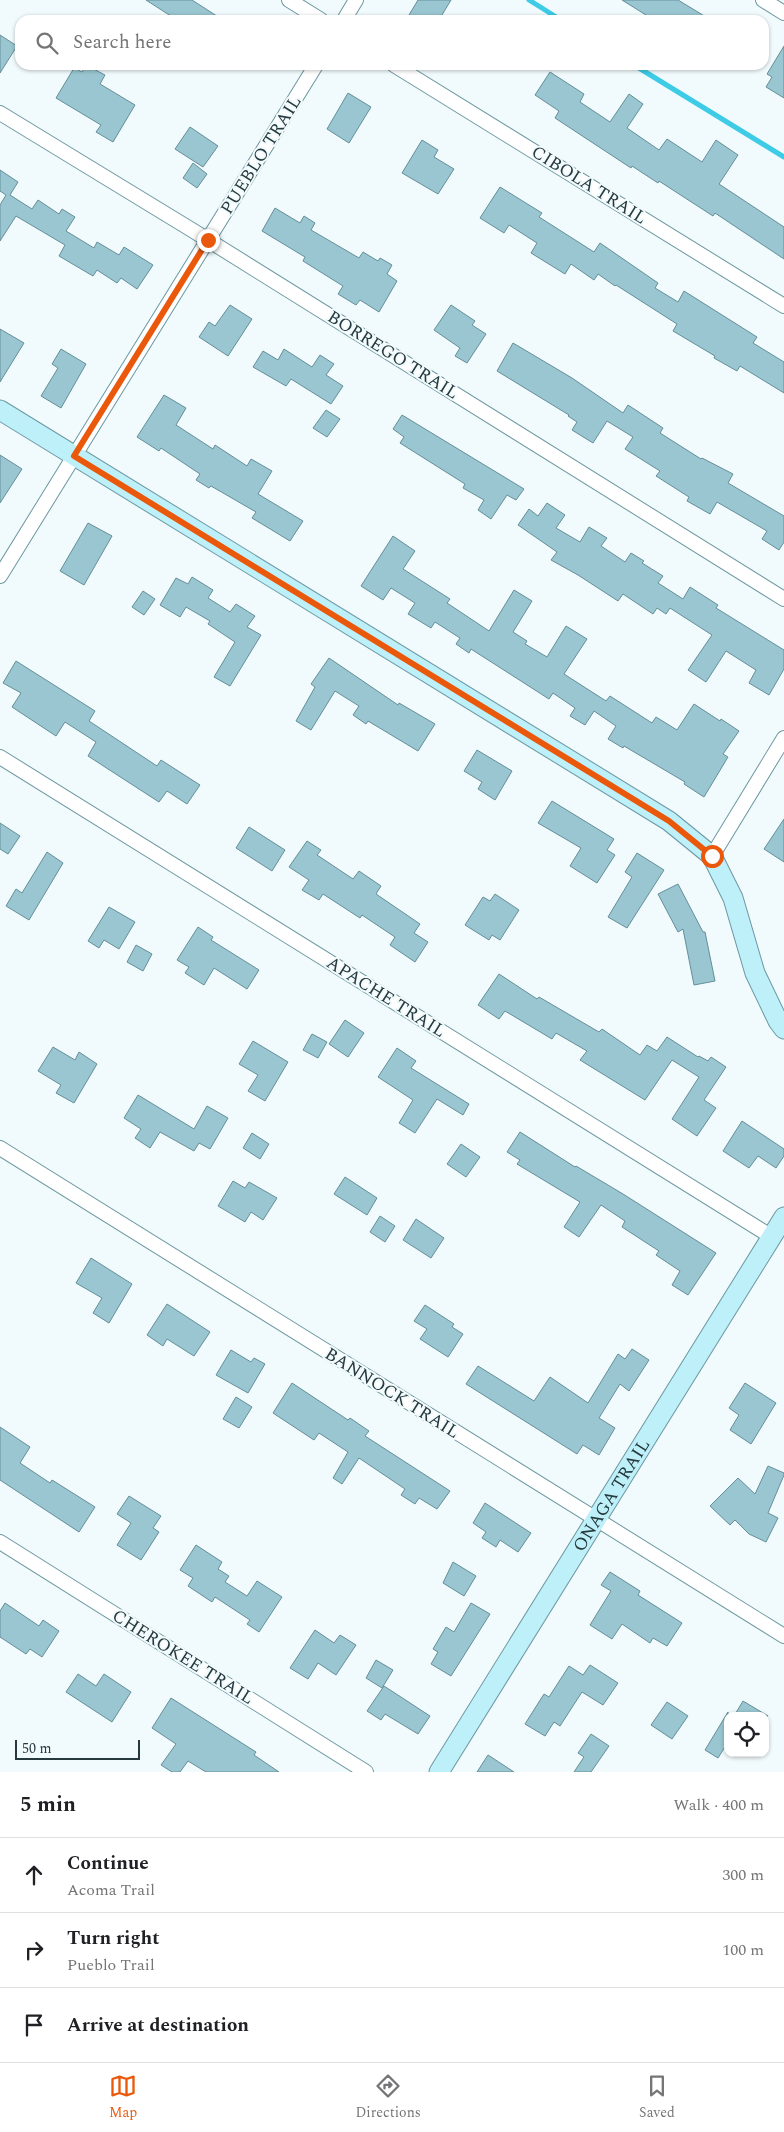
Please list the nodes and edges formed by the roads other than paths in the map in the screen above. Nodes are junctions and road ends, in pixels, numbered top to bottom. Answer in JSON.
{"nodes":[{"id":1,"x":289,"y":0,"type":"edge"},
{"id":2,"x":356,"y":0,"type":"edge"},
{"id":3,"x":764,"y":0,"type":"edge"},
{"id":4,"x":784,"y":13,"type":"edge"},
{"id":5,"x":313,"y":15,"type":"edge"},
{"id":6,"x":347,"y":15,"type":"edge"},
{"id":7,"x":313,"y":70,"type":"edge"},
{"id":8,"x":402,"y":70,"type":"edge"},
{"id":9,"x":0,"y":113,"type":"edge"},
{"id":10,"x":208,"y":240,"type":"junction"},
{"id":11,"x":784,"y":306,"type":"edge"},
{"id":12,"x":0,"y":410,"type":"edge"},
{"id":13,"x":74,"y":456,"type":"junction"},
{"id":14,"x":0,"y":576,"type":"edge"},
{"id":15,"x":784,"y":599,"type":"edge"},
{"id":16,"x":784,"y":738,"type":"edge"},
{"id":17,"x":0,"y":757,"type":"edge"},
{"id":18,"x":712,"y":856,"type":"junction"},
{"id":19,"x":784,"y":1029,"type":"edge"},
{"id":20,"x":0,"y":1148,"type":"edge"},
{"id":21,"x":784,"y":1218,"type":"edge"},
{"id":22,"x":772,"y":1237,"type":"junction"},
{"id":23,"x":596,"y":1519,"type":"junction"},
{"id":24,"x":0,"y":1542,"type":"edge"},
{"id":25,"x":784,"y":1636,"type":"edge"},
{"id":26,"x":366,"y":1772,"type":"edge"},
{"id":27,"x":439,"y":1772,"type":"edge"}],
"edges":[{"from":1,"to":5,"type":"street"},
{"from":2,"to":6,"type":"street"},
{"from":3,"to":4,"type":"street"},
{"from":7,"to":10,"type":"street","name":"PUEBLO TRAIL"},
{"from":8,"to":11,"type":"street","name":"CIBOLA TRAIL"},
{"from":9,"to":10,"type":"street","name":"BORREGO TRAIL"},
{"from":10,"to":13,"type":"street","name":"PUEBLO TRAIL"},
{"from":10,"to":15,"type":"street","name":"BORREGO TRAIL"},
{"from":12,"to":13,"type":"street"},
{"from":13,"to":14,"type":"street","name":"PUEBLO TRAIL"},
{"from":13,"to":18,"type":"street"},
{"from":16,"to":18,"type":"street"},
{"from":17,"to":22,"type":"street","name":"APACHE TRAIL"},
{"from":18,"to":19,"type":"street"},
{"from":20,"to":23,"type":"street","name":"BANNOCK TRAIL"},
{"from":21,"to":22,"type":"street","name":"ONAGA TRAIL"},
{"from":22,"to":23,"type":"street","name":"ONAGA TRAIL"},
{"from":23,"to":25,"type":"street","name":"BANNOCK TRAIL"},
{"from":23,"to":27,"type":"street","name":"ONAGA TRAIL"},
{"from":24,"to":26,"type":"street","name":"CHEROKEE TRAIL"}]}
